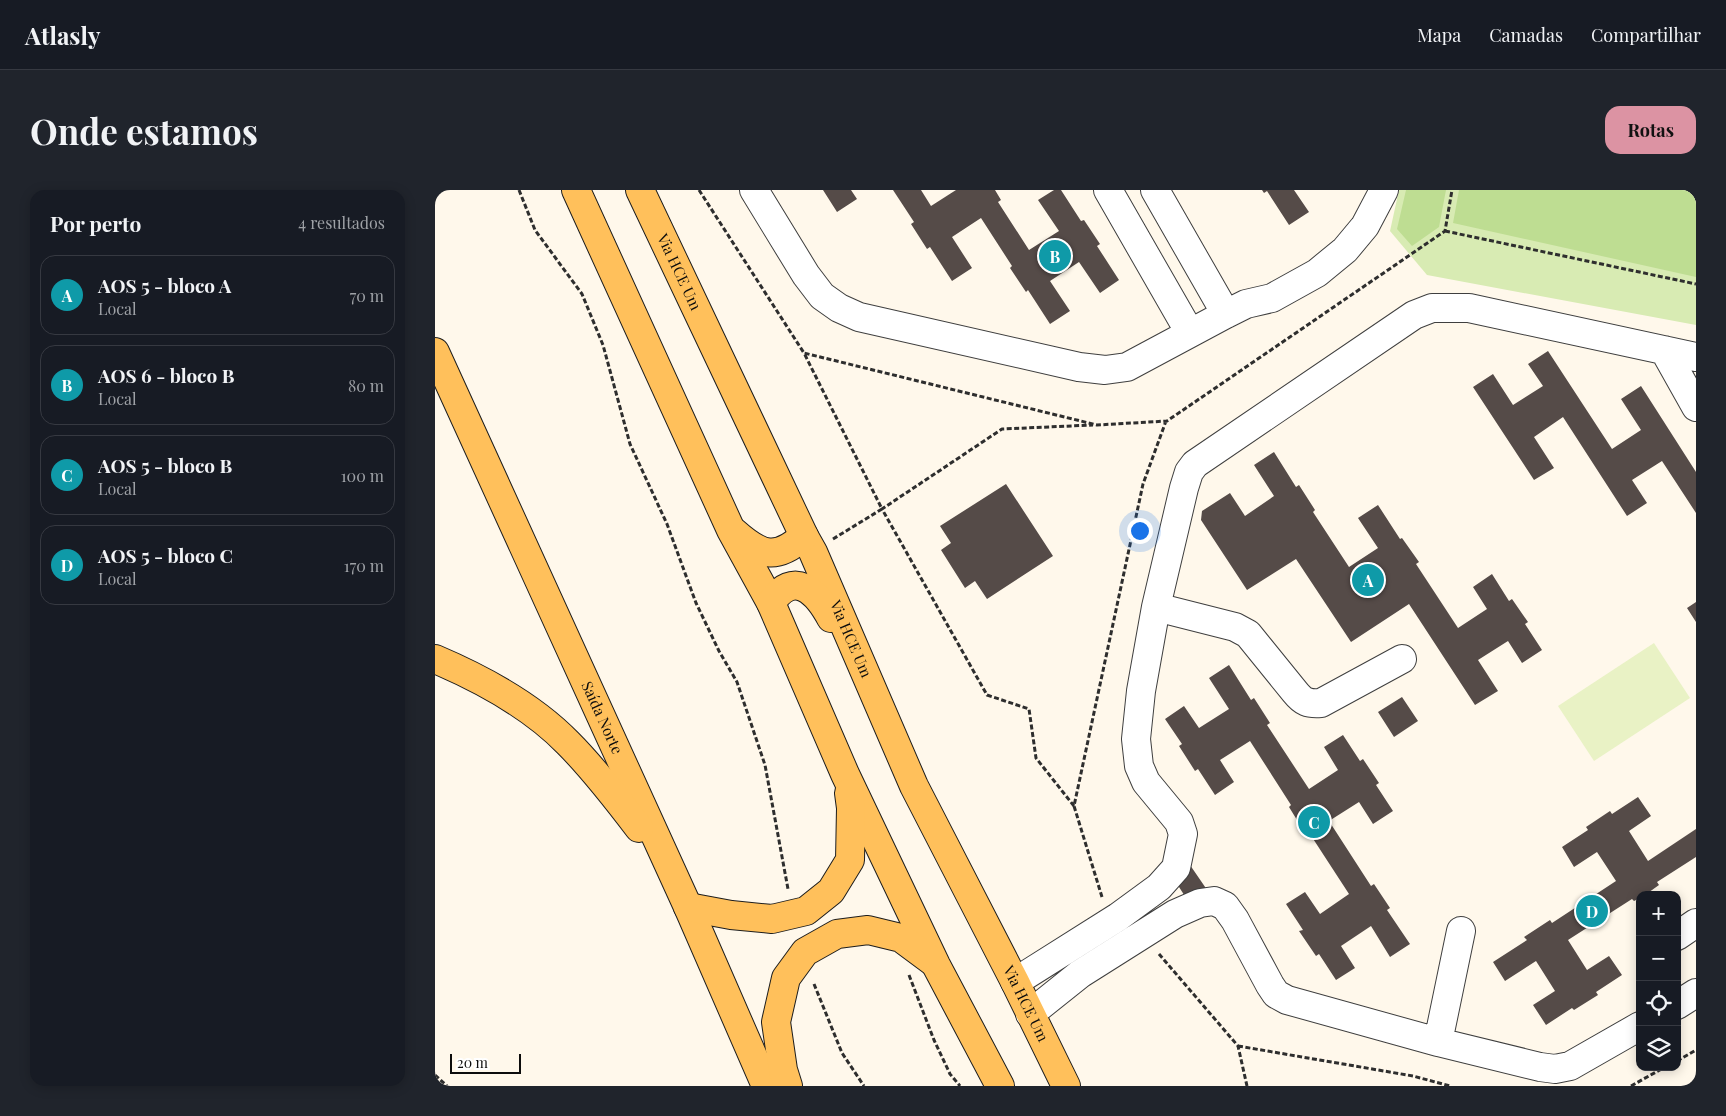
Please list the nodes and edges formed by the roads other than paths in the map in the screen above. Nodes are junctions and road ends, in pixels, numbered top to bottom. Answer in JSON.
{"nodes":[{"id":1,"x":577,"y":190,"type":"edge"},
{"id":2,"x":640,"y":190,"type":"edge"},
{"id":3,"x":754,"y":190,"type":"edge"},
{"id":4,"x":1108,"y":190,"type":"edge"},
{"id":5,"x":1155,"y":190,"type":"edge"},
{"id":6,"x":1384,"y":190,"type":"edge"},
{"id":7,"x":1226,"y":314,"type":"junction"},
{"id":8,"x":1190,"y":333,"type":"junction"},
{"id":9,"x":1664,"y":350,"type":"junction"},
{"id":10,"x":435,"y":352,"type":"edge"},
{"id":11,"x":1696,"y":357,"type":"edge"},
{"id":12,"x":1696,"y":408,"type":"edge"},
{"id":13,"x":731,"y":530,"type":"junction"},
{"id":14,"x":804,"y":536,"type":"junction"},
{"id":15,"x":771,"y":602,"type":"junction"},
{"id":16,"x":1156,"y":607,"type":"junction"},
{"id":17,"x":435,"y":659,"type":"edge"},
{"id":18,"x":1402,"y":659,"type":"dead end"},
{"id":19,"x":875,"y":699,"type":"junction"},
{"id":20,"x":845,"y":774,"type":"junction"},
{"id":21,"x":669,"y":867,"type":"junction"},
{"id":22,"x":1159,"y":887,"type":"junction"},
{"id":23,"x":687,"y":907,"type":"junction"},
{"id":24,"x":1175,"y":914,"type":"junction"},
{"id":25,"x":1696,"y":923,"type":"edge"},
{"id":26,"x":1461,"y":931,"type":"dead end"},
{"id":27,"x":1681,"y":933,"type":"edge"},
{"id":28,"x":936,"y":965,"type":"junction"},
{"id":29,"x":1015,"y":982,"type":"junction"},
{"id":30,"x":1696,"y":993,"type":"edge"},
{"id":31,"x":1681,"y":1002,"type":"edge"},
{"id":32,"x":1030,"y":1014,"type":"junction"},
{"id":33,"x":1636,"y":1028,"type":"edge"},
{"id":34,"x":1438,"y":1042,"type":"junction"},
{"id":35,"x":766,"y":1086,"type":"edge"},
{"id":36,"x":788,"y":1086,"type":"edge"},
{"id":37,"x":1000,"y":1086,"type":"edge"},
{"id":38,"x":1066,"y":1086,"type":"edge"}],
"edges":[{"from":1,"to":13,"type":"main road"},
{"from":2,"to":14,"type":"main road","name":"Via HCE Um"},
{"from":3,"to":8,"type":"street"},
{"from":4,"to":8,"type":"street"},
{"from":5,"to":7,"type":"street"},
{"from":6,"to":7,"type":"street"},
{"from":7,"to":8,"type":"street"},
{"from":9,"to":11,"type":"street"},
{"from":9,"to":12,"type":"street"},
{"from":9,"to":16,"type":"street"},
{"from":10,"to":21,"type":"main road","name":"Saída Norte"},
{"from":13,"to":14,"type":"main road"},
{"from":13,"to":15,"type":"main road"},
{"from":14,"to":19,"type":"main road","name":"Via HCE Um"},
{"from":15,"to":19,"type":"main road"},
{"from":15,"to":20,"type":"main road"},
{"from":16,"to":18,"type":"street"},
{"from":16,"to":22,"type":"street"},
{"from":17,"to":21,"type":"main road"},
{"from":19,"to":29,"type":"main road","name":"Via HCE Um"},
{"from":20,"to":23,"type":"main road"},
{"from":20,"to":28,"type":"main road"},
{"from":21,"to":23,"type":"main road","name":"Saída Norte"},
{"from":22,"to":24,"type":"street"},
{"from":22,"to":29,"type":"street"},
{"from":23,"to":35,"type":"main road","name":"Saída Norte"},
{"from":24,"to":32,"type":"street"},
{"from":24,"to":34,"type":"street"},
{"from":25,"to":27,"type":"street"},
{"from":26,"to":34,"type":"street"},
{"from":28,"to":36,"type":"main road"},
{"from":28,"to":37,"type":"main road"},
{"from":29,"to":32,"type":"main road","name":"Via HCE Um"},
{"from":30,"to":31,"type":"street"},
{"from":32,"to":38,"type":"main road","name":"Via HCE Um"},
{"from":33,"to":34,"type":"street"}]}
